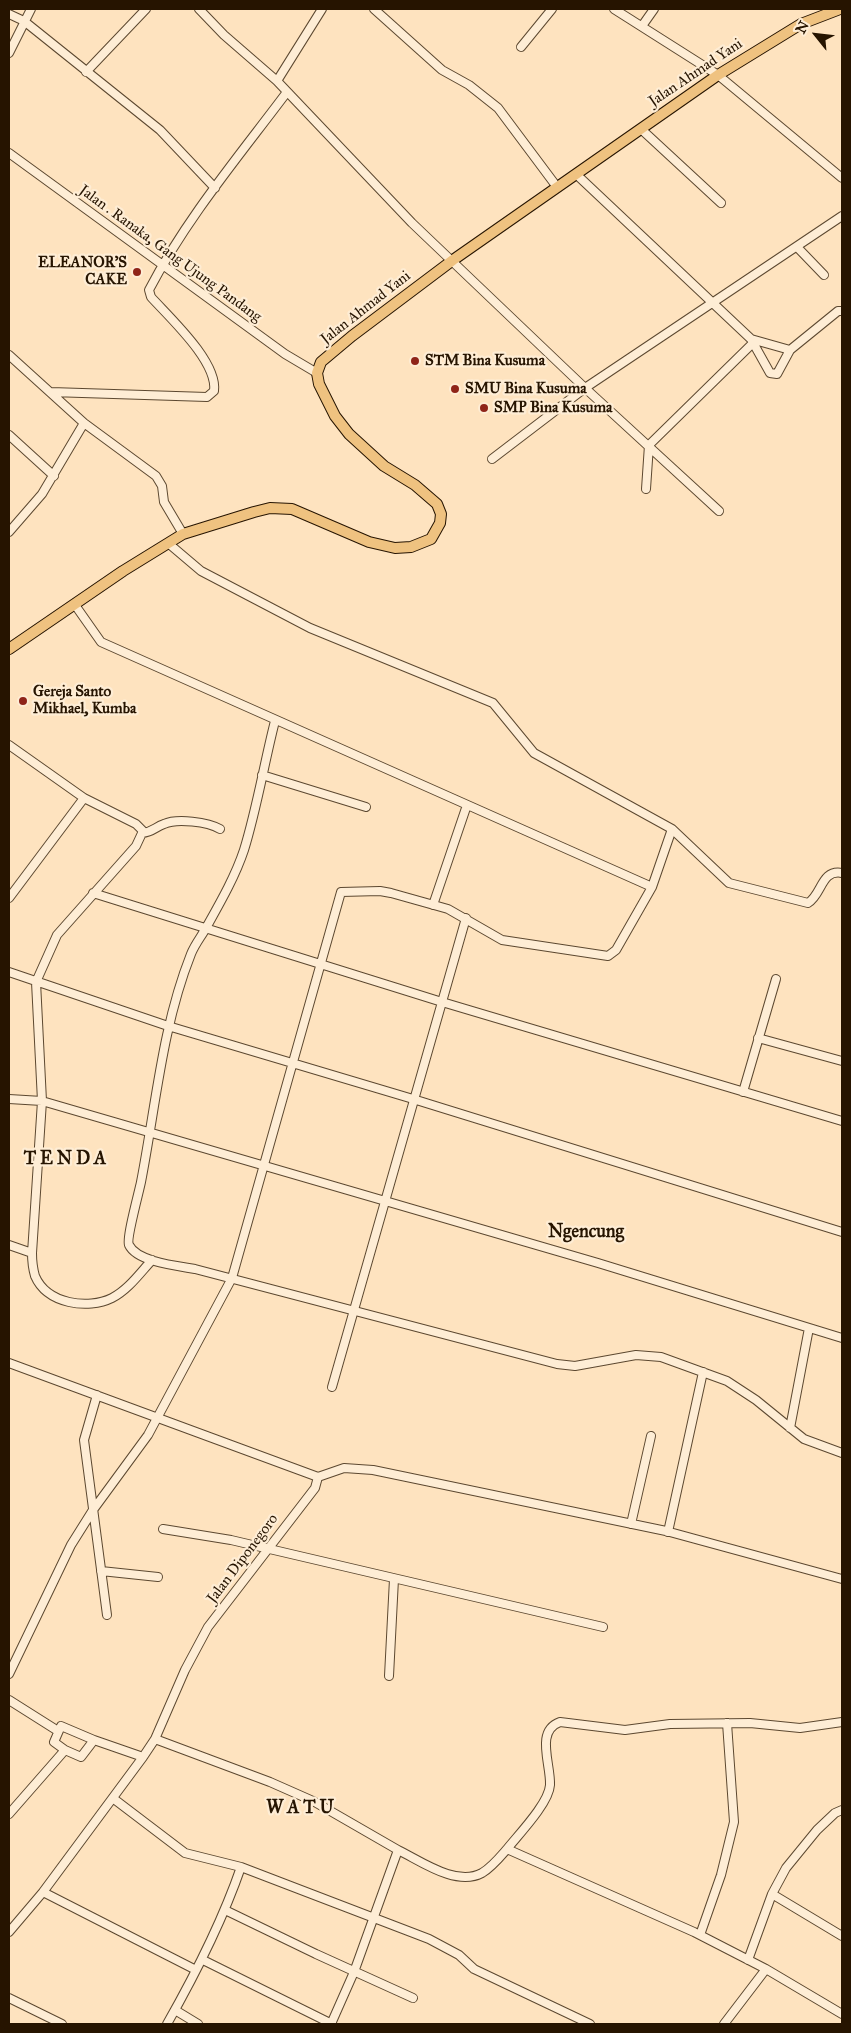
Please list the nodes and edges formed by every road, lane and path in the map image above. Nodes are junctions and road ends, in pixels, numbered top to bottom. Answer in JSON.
{"nodes":[{"id":1,"x":31,"y":9,"type":"edge"},
{"id":2,"x":146,"y":9,"type":"edge"},
{"id":3,"x":200,"y":9,"type":"edge"},
{"id":4,"x":322,"y":9,"type":"edge"},
{"id":5,"x":374,"y":9,"type":"edge"},
{"id":6,"x":552,"y":9,"type":"edge"},
{"id":7,"x":614,"y":9,"type":"edge"},
{"id":8,"x":654,"y":9,"type":"edge"},
{"id":9,"x":840,"y":11,"type":"edge"},
{"id":10,"x":9,"y":14,"type":"edge"},
{"id":11,"x":24,"y":20,"type":"junction"},
{"id":12,"x":642,"y":26,"type":"junction"},
{"id":13,"x":521,"y":48,"type":"dead end"},
{"id":14,"x":9,"y":53,"type":"edge"},
{"id":15,"x":86,"y":72,"type":"junction"},
{"id":16,"x":718,"y":75,"type":"junction"},
{"id":17,"x":276,"y":81,"type":"junction"},
{"id":18,"x":287,"y":92,"type":"junction"},
{"id":19,"x":641,"y":129,"type":"junction"},
{"id":20,"x":9,"y":153,"type":"edge"},
{"id":21,"x":577,"y":175,"type":"junction"},
{"id":22,"x":842,"y":178,"type":"edge"},
{"id":23,"x":557,"y":187,"type":"junction"},
{"id":24,"x":215,"y":188,"type":"junction"},
{"id":25,"x":721,"y":203,"type":"dead end"},
{"id":26,"x":842,"y":216,"type":"edge"},
{"id":27,"x":797,"y":247,"type":"junction"},
{"id":28,"x":453,"y":260,"type":"junction"},
{"id":29,"x":162,"y":266,"type":"junction"},
{"id":30,"x":824,"y":275,"type":"dead end"},
{"id":31,"x":712,"y":305,"type":"junction"},
{"id":32,"x":842,"y":311,"type":"edge"},
{"id":33,"x":752,"y":341,"type":"junction"},
{"id":34,"x":790,"y":350,"type":"junction"},
{"id":35,"x":9,"y":355,"type":"edge"},
{"id":36,"x":316,"y":373,"type":"junction"},
{"id":37,"x":585,"y":388,"type":"junction"},
{"id":38,"x":50,"y":392,"type":"junction"},
{"id":39,"x":84,"y":423,"type":"junction"},
{"id":40,"x":9,"y":435,"type":"edge"},
{"id":41,"x":649,"y":445,"type":"junction"},
{"id":42,"x":492,"y":459,"type":"dead end"},
{"id":43,"x":54,"y":476,"type":"junction"},
{"id":44,"x":646,"y":489,"type":"dead end"},
{"id":45,"x":719,"y":511,"type":"dead end"},
{"id":46,"x":9,"y":532,"type":"edge"},
{"id":47,"x":183,"y":534,"type":"junction"},
{"id":48,"x":168,"y":543,"type":"junction"},
{"id":49,"x":75,"y":605,"type":"junction"},
{"id":50,"x":9,"y":649,"type":"edge"},
{"id":51,"x":275,"y":721,"type":"junction"},
{"id":52,"x":9,"y":745,"type":"edge"},
{"id":53,"x":262,"y":775,"type":"junction"},
{"id":54,"x":84,"y":798,"type":"junction"},
{"id":55,"x":468,"y":805,"type":"junction"},
{"id":56,"x":366,"y":807,"type":"dead end"},
{"id":57,"x":220,"y":829,"type":"dead end"},
{"id":58,"x":672,"y":830,"type":"junction"},
{"id":59,"x":142,"y":833,"type":"junction"},
{"id":60,"x":842,"y":873,"type":"edge"},
{"id":61,"x":652,"y":887,"type":"junction"},
{"id":62,"x":93,"y":893,"type":"junction"},
{"id":63,"x":9,"y":898,"type":"edge"},
{"id":64,"x":433,"y":905,"type":"junction"},
{"id":65,"x":466,"y":918,"type":"junction"},
{"id":66,"x":205,"y":930,"type":"junction"},
{"id":67,"x":320,"y":964,"type":"junction"},
{"id":68,"x":9,"y":972,"type":"edge"},
{"id":69,"x":776,"y":979,"type":"dead end"},
{"id":70,"x":36,"y":982,"type":"junction"},
{"id":71,"x":442,"y":1002,"type":"junction"},
{"id":72,"x":168,"y":1026,"type":"junction"},
{"id":73,"x":758,"y":1038,"type":"junction"},
{"id":74,"x":842,"y":1062,"type":"edge"},
{"id":75,"x":291,"y":1063,"type":"junction"},
{"id":76,"x":743,"y":1092,"type":"junction"},
{"id":77,"x":9,"y":1099,"type":"edge"},
{"id":78,"x":413,"y":1099,"type":"junction"},
{"id":79,"x":42,"y":1101,"type":"junction"},
{"id":80,"x":842,"y":1121,"type":"edge"},
{"id":81,"x":148,"y":1133,"type":"junction"},
{"id":82,"x":262,"y":1166,"type":"junction"},
{"id":83,"x":385,"y":1201,"type":"junction"},
{"id":84,"x":842,"y":1232,"type":"edge"},
{"id":85,"x":9,"y":1245,"type":"edge"},
{"id":86,"x":32,"y":1253,"type":"junction"},
{"id":87,"x":152,"y":1260,"type":"junction"},
{"id":88,"x":232,"y":1278,"type":"junction"},
{"id":89,"x":353,"y":1310,"type":"junction"},
{"id":90,"x":808,"y":1328,"type":"junction"},
{"id":91,"x":842,"y":1338,"type":"edge"},
{"id":92,"x":9,"y":1363,"type":"edge"},
{"id":93,"x":703,"y":1372,"type":"junction"},
{"id":94,"x":332,"y":1387,"type":"dead end"},
{"id":95,"x":97,"y":1395,"type":"junction"},
{"id":96,"x":157,"y":1418,"type":"junction"},
{"id":97,"x":790,"y":1428,"type":"junction"},
{"id":98,"x":651,"y":1436,"type":"dead end"},
{"id":99,"x":842,"y":1453,"type":"edge"},
{"id":100,"x":318,"y":1477,"type":"junction"},
{"id":101,"x":92,"y":1510,"type":"junction"},
{"id":102,"x":631,"y":1524,"type":"junction"},
{"id":103,"x":163,"y":1528,"type":"dead end"},
{"id":104,"x":668,"y":1532,"type":"junction"},
{"id":105,"x":267,"y":1550,"type":"junction"},
{"id":106,"x":101,"y":1570,"type":"junction"},
{"id":107,"x":158,"y":1577,"type":"dead end"},
{"id":108,"x":394,"y":1579,"type":"junction"},
{"id":109,"x":842,"y":1579,"type":"edge"},
{"id":110,"x":107,"y":1615,"type":"dead end"},
{"id":111,"x":603,"y":1626,"type":"dead end"},
{"id":112,"x":9,"y":1674,"type":"edge"},
{"id":113,"x":389,"y":1676,"type":"dead end"},
{"id":114,"x":9,"y":1700,"type":"edge"},
{"id":115,"x":842,"y":1722,"type":"edge"},
{"id":116,"x":727,"y":1723,"type":"junction"},
{"id":117,"x":58,"y":1731,"type":"junction"},
{"id":118,"x":155,"y":1739,"type":"junction"},
{"id":119,"x":94,"y":1740,"type":"junction"},
{"id":120,"x":65,"y":1750,"type":"junction"},
{"id":121,"x":143,"y":1757,"type":"junction"},
{"id":122,"x":114,"y":1799,"type":"junction"},
{"id":123,"x":842,"y":1810,"type":"edge"},
{"id":124,"x":9,"y":1814,"type":"edge"},
{"id":125,"x":507,"y":1849,"type":"junction"},
{"id":126,"x":398,"y":1850,"type":"junction"},
{"id":127,"x":241,"y":1867,"type":"junction"},
{"id":128,"x":43,"y":1892,"type":"junction"},
{"id":129,"x":772,"y":1894,"type":"junction"},
{"id":130,"x":225,"y":1910,"type":"junction"},
{"id":131,"x":374,"y":1918,"type":"junction"},
{"id":132,"x":9,"y":1932,"type":"edge"},
{"id":133,"x":700,"y":1935,"type":"junction"},
{"id":134,"x":842,"y":1936,"type":"edge"},
{"id":135,"x":202,"y":1960,"type":"junction"},
{"id":136,"x":748,"y":1960,"type":"junction"},
{"id":137,"x":766,"y":1969,"type":"junction"},
{"id":138,"x":196,"y":1970,"type":"junction"},
{"id":139,"x":354,"y":1972,"type":"junction"},
{"id":140,"x":9,"y":1998,"type":"edge"},
{"id":141,"x":413,"y":1998,"type":"dead end"},
{"id":142,"x":175,"y":2010,"type":"junction"},
{"id":143,"x":842,"y":2014,"type":"edge"},
{"id":144,"x":62,"y":2024,"type":"edge"},
{"id":145,"x":167,"y":2024,"type":"edge"},
{"id":146,"x":198,"y":2024,"type":"edge"},
{"id":147,"x":332,"y":2024,"type":"edge"},
{"id":148,"x":590,"y":2024,"type":"edge"},
{"id":149,"x":724,"y":2024,"type":"edge"}],
"edges":[{"from":1,"to":11,"type":"street"},
{"from":2,"to":15,"type":"street"},
{"from":3,"to":17,"type":"street"},
{"from":4,"to":17,"type":"street"},
{"from":5,"to":23,"type":"street"},
{"from":6,"to":13,"type":"street"},
{"from":7,"to":12,"type":"street"},
{"from":8,"to":12,"type":"street"},
{"from":9,"to":16,"type":"highway","name":"Jalan Ahmad Yani"},
{"from":10,"to":11,"type":"street"},
{"from":11,"to":14,"type":"street"},
{"from":11,"to":15,"type":"street"},
{"from":12,"to":16,"type":"street"},
{"from":15,"to":24,"type":"street"},
{"from":16,"to":19,"type":"highway","name":"Jalan Ahmad Yani"},
{"from":16,"to":22,"type":"street"},
{"from":17,"to":18,"type":"street"},
{"from":18,"to":24,"type":"street"},
{"from":18,"to":28,"type":"street"},
{"from":19,"to":21,"type":"highway","name":"Jalan Ahmad Yani"},
{"from":19,"to":25,"type":"street"},
{"from":20,"to":29,"type":"street","name":"Jalan . Ranaka, Gang Ujung Pandang"},
{"from":21,"to":23,"type":"highway","name":"Jalan Ahmad Yani"},
{"from":21,"to":31,"type":"street"},
{"from":23,"to":28,"type":"highway","name":"Jalan Ahmad Yani"},
{"from":24,"to":29,"type":"street"},
{"from":26,"to":27,"type":"street"},
{"from":27,"to":30,"type":"street"},
{"from":27,"to":31,"type":"street"},
{"from":28,"to":36,"type":"highway","name":"Jalan Ahmad Yani"},
{"from":28,"to":37,"type":"street"},
{"from":29,"to":36,"type":"street","name":"Jalan . Ranaka, Gang Ujung Pandang"},
{"from":29,"to":38,"type":"street"},
{"from":31,"to":33,"type":"street"},
{"from":31,"to":37,"type":"street"},
{"from":32,"to":34,"type":"street"},
{"from":33,"to":34,"type":"street"},
{"from":33,"to":34,"type":"street"},
{"from":33,"to":41,"type":"street"},
{"from":35,"to":38,"type":"street"},
{"from":36,"to":47,"type":"highway"},
{"from":37,"to":41,"type":"street"},
{"from":37,"to":42,"type":"street"},
{"from":38,"to":39,"type":"street"},
{"from":39,"to":43,"type":"street"},
{"from":39,"to":47,"type":"street"},
{"from":40,"to":43,"type":"street"},
{"from":41,"to":44,"type":"street"},
{"from":41,"to":45,"type":"street"},
{"from":43,"to":46,"type":"street"},
{"from":47,"to":48,"type":"highway"},
{"from":48,"to":49,"type":"highway"},
{"from":48,"to":58,"type":"street"},
{"from":49,"to":50,"type":"highway"},
{"from":49,"to":51,"type":"street"},
{"from":51,"to":53,"type":"street"},
{"from":51,"to":55,"type":"street"},
{"from":52,"to":54,"type":"street"},
{"from":53,"to":56,"type":"street"},
{"from":53,"to":66,"type":"street"},
{"from":54,"to":59,"type":"street"},
{"from":54,"to":63,"type":"street"},
{"from":55,"to":61,"type":"street"},
{"from":55,"to":64,"type":"street"},
{"from":57,"to":59,"type":"street"},
{"from":58,"to":60,"type":"street"},
{"from":58,"to":61,"type":"street"},
{"from":59,"to":62,"type":"street"},
{"from":61,"to":65,"type":"street"},
{"from":62,"to":66,"type":"street"},
{"from":62,"to":70,"type":"street"},
{"from":64,"to":65,"type":"street"},
{"from":64,"to":67,"type":"street"},
{"from":65,"to":71,"type":"street"},
{"from":66,"to":67,"type":"street"},
{"from":66,"to":72,"type":"street"},
{"from":67,"to":71,"type":"street"},
{"from":67,"to":75,"type":"street"},
{"from":68,"to":70,"type":"street"},
{"from":69,"to":73,"type":"street"},
{"from":70,"to":72,"type":"street"},
{"from":70,"to":79,"type":"street"},
{"from":71,"to":76,"type":"street"},
{"from":71,"to":78,"type":"street"},
{"from":72,"to":75,"type":"street"},
{"from":72,"to":81,"type":"street"},
{"from":73,"to":74,"type":"street"},
{"from":73,"to":76,"type":"street"},
{"from":75,"to":78,"type":"street"},
{"from":75,"to":82,"type":"street"},
{"from":76,"to":80,"type":"street"},
{"from":77,"to":79,"type":"street"},
{"from":78,"to":83,"type":"street"},
{"from":78,"to":84,"type":"street"},
{"from":79,"to":81,"type":"street"},
{"from":79,"to":86,"type":"street"},
{"from":81,"to":82,"type":"street"},
{"from":81,"to":87,"type":"street"},
{"from":82,"to":83,"type":"street"},
{"from":82,"to":88,"type":"street"},
{"from":83,"to":89,"type":"street"},
{"from":83,"to":90,"type":"street"},
{"from":85,"to":86,"type":"street"},
{"from":86,"to":87,"type":"street"},
{"from":87,"to":88,"type":"street"},
{"from":88,"to":89,"type":"street"},
{"from":88,"to":96,"type":"street"},
{"from":89,"to":93,"type":"street"},
{"from":89,"to":94,"type":"street"},
{"from":90,"to":91,"type":"street"},
{"from":90,"to":97,"type":"street"},
{"from":92,"to":95,"type":"street"},
{"from":93,"to":97,"type":"street"},
{"from":93,"to":104,"type":"street"},
{"from":95,"to":96,"type":"street"},
{"from":95,"to":101,"type":"street"},
{"from":96,"to":100,"type":"street"},
{"from":96,"to":101,"type":"street"},
{"from":97,"to":99,"type":"street"},
{"from":98,"to":102,"type":"street"},
{"from":100,"to":102,"type":"street"},
{"from":100,"to":105,"type":"street","name":"Jalan Diponegoro"},
{"from":101,"to":106,"type":"street"},
{"from":101,"to":112,"type":"street"},
{"from":102,"to":104,"type":"street"},
{"from":103,"to":105,"type":"street"},
{"from":104,"to":109,"type":"street"},
{"from":105,"to":108,"type":"street"},
{"from":105,"to":118,"type":"street","name":"Jalan Diponegoro"},
{"from":106,"to":107,"type":"street"},
{"from":106,"to":110,"type":"street"},
{"from":108,"to":111,"type":"street"},
{"from":108,"to":113,"type":"street"},
{"from":114,"to":117,"type":"street"},
{"from":115,"to":116,"type":"street"},
{"from":116,"to":125,"type":"street"},
{"from":116,"to":133,"type":"street"},
{"from":117,"to":119,"type":"street"},
{"from":117,"to":120,"type":"street"},
{"from":118,"to":121,"type":"street","name":"Jalan Diponegoro"},
{"from":118,"to":126,"type":"street"},
{"from":119,"to":120,"type":"street"},
{"from":119,"to":121,"type":"street"},
{"from":120,"to":124,"type":"street"},
{"from":121,"to":122,"type":"street","name":"Jalan Diponegoro"},
{"from":122,"to":127,"type":"street"},
{"from":122,"to":128,"type":"street","name":"Jalan Diponegoro"},
{"from":123,"to":129,"type":"street"},
{"from":125,"to":126,"type":"street"},
{"from":125,"to":133,"type":"street"},
{"from":126,"to":131,"type":"street"},
{"from":127,"to":130,"type":"street"},
{"from":127,"to":131,"type":"street"},
{"from":128,"to":132,"type":"street","name":"Jalan Diponegoro"},
{"from":128,"to":138,"type":"street"},
{"from":129,"to":134,"type":"street"},
{"from":129,"to":136,"type":"street"},
{"from":130,"to":135,"type":"street"},
{"from":130,"to":139,"type":"street"},
{"from":131,"to":139,"type":"street"},
{"from":131,"to":148,"type":"street"},
{"from":133,"to":136,"type":"street"},
{"from":135,"to":138,"type":"street"},
{"from":135,"to":147,"type":"street"},
{"from":136,"to":137,"type":"street"},
{"from":137,"to":143,"type":"street"},
{"from":137,"to":149,"type":"street"},
{"from":138,"to":142,"type":"street"},
{"from":139,"to":141,"type":"street"},
{"from":139,"to":147,"type":"street"},
{"from":140,"to":144,"type":"street"},
{"from":142,"to":145,"type":"street"},
{"from":142,"to":146,"type":"street"}]}
